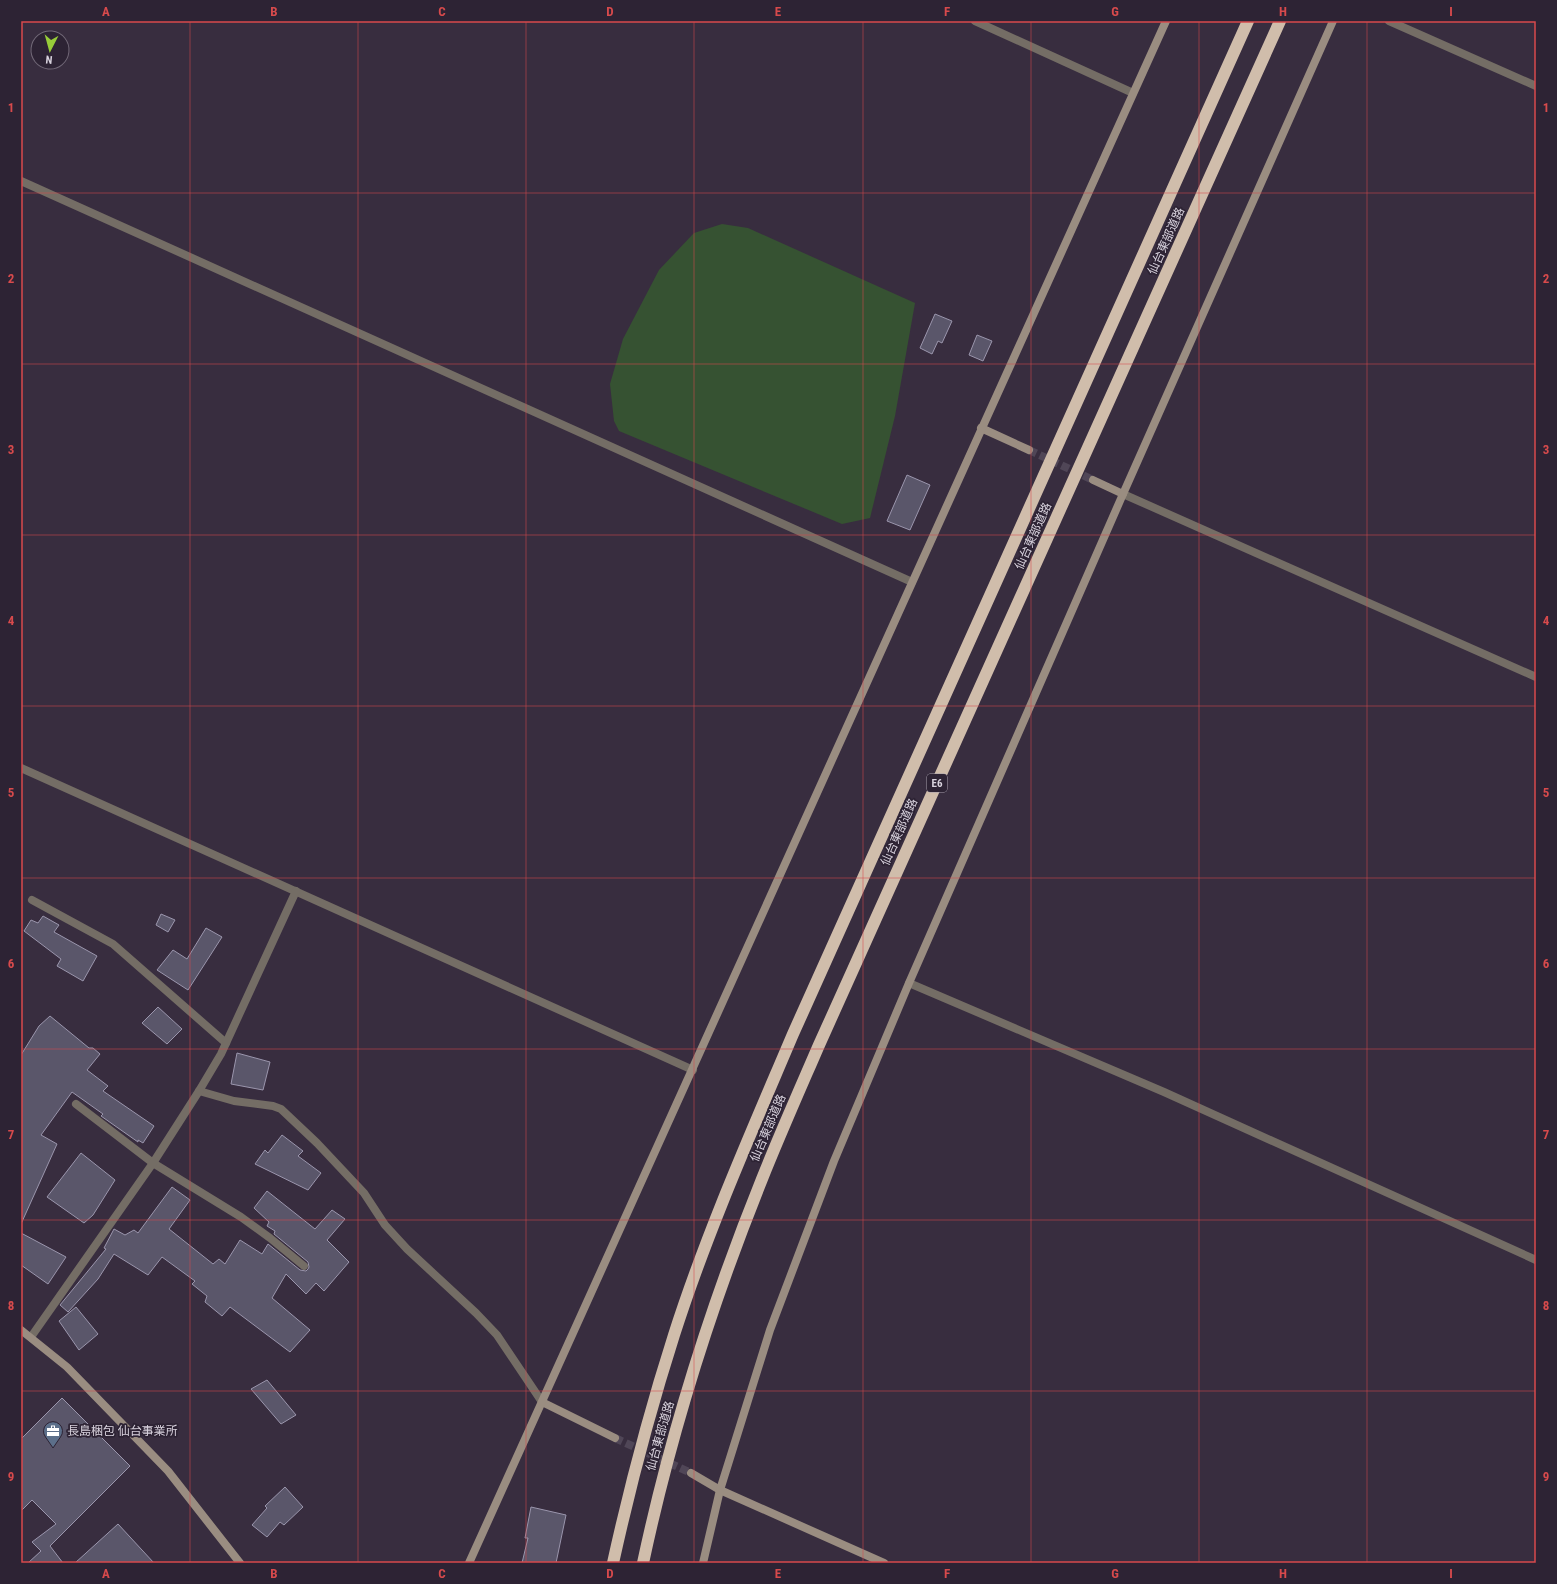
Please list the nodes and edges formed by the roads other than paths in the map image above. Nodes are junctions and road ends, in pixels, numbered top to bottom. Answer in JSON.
{"nodes":[{"id":1,"x":975,"y":21,"type":"edge"},
{"id":2,"x":1166,"y":21,"type":"edge"},
{"id":3,"x":1248,"y":21,"type":"edge"},
{"id":4,"x":1280,"y":21,"type":"edge"},
{"id":5,"x":1333,"y":21,"type":"edge"},
{"id":6,"x":1389,"y":21,"type":"edge"},
{"id":7,"x":1536,"y":86,"type":"edge"},
{"id":8,"x":1134,"y":93,"type":"junction"},
{"id":9,"x":21,"y":181,"type":"edge"},
{"id":10,"x":981,"y":428,"type":"junction"},
{"id":11,"x":1029,"y":450,"type":"tunnel mouth"},
{"id":12,"x":1093,"y":480,"type":"tunnel mouth"},
{"id":13,"x":1123,"y":494,"type":"junction"},
{"id":14,"x":912,"y":582,"type":"junction"},
{"id":15,"x":1536,"y":677,"type":"edge"},
{"id":16,"x":21,"y":768,"type":"edge"},
{"id":17,"x":296,"y":892,"type":"junction"},
{"id":18,"x":32,"y":900,"type":"dead end"},
{"id":19,"x":909,"y":983,"type":"junction"},
{"id":20,"x":226,"y":1043,"type":"junction"},
{"id":21,"x":693,"y":1070,"type":"junction"},
{"id":22,"x":199,"y":1091,"type":"junction"},
{"id":23,"x":76,"y":1104,"type":"dead end"},
{"id":24,"x":153,"y":1163,"type":"junction"},
{"id":25,"x":1536,"y":1260,"type":"edge"},
{"id":26,"x":304,"y":1266,"type":"dead end"},
{"id":27,"x":21,"y":1330,"type":"edge"},
{"id":28,"x":30,"y":1337,"type":"junction"},
{"id":29,"x":542,"y":1402,"type":"junction"},
{"id":30,"x":615,"y":1438,"type":"tunnel mouth"},
{"id":31,"x":691,"y":1473,"type":"tunnel mouth"},
{"id":32,"x":720,"y":1490,"type":"junction"},
{"id":33,"x":240,"y":1563,"type":"edge"},
{"id":34,"x":469,"y":1563,"type":"edge"},
{"id":35,"x":613,"y":1563,"type":"edge"},
{"id":36,"x":643,"y":1563,"type":"edge"},
{"id":37,"x":703,"y":1563,"type":"edge"},
{"id":38,"x":884,"y":1563,"type":"edge"}],
"edges":[{"from":1,"to":8,"type":"street"},
{"from":2,"to":8,"type":"street"},
{"from":3,"to":35,"type":"highway","name":"仙台東部道路","number":"E6"},
{"from":4,"to":36,"type":"highway","name":"仙台東部道路","number":"E6"},
{"from":5,"to":13,"type":"street"},
{"from":6,"to":7,"type":"street"},
{"from":8,"to":10,"type":"street"},
{"from":9,"to":14,"type":"street"},
{"from":10,"to":11,"type":"street"},
{"from":10,"to":14,"type":"street"},
{"from":12,"to":13,"type":"street"},
{"from":13,"to":15,"type":"street"},
{"from":13,"to":19,"type":"street"},
{"from":14,"to":21,"type":"street"},
{"from":16,"to":17,"type":"street"},
{"from":17,"to":20,"type":"street"},
{"from":17,"to":21,"type":"street"},
{"from":18,"to":20,"type":"street"},
{"from":19,"to":25,"type":"street"},
{"from":19,"to":32,"type":"street"},
{"from":20,"to":22,"type":"street"},
{"from":21,"to":29,"type":"street"},
{"from":22,"to":24,"type":"street"},
{"from":22,"to":29,"type":"street"},
{"from":23,"to":24,"type":"street"},
{"from":24,"to":26,"type":"street"},
{"from":24,"to":28,"type":"street"},
{"from":27,"to":28,"type":"street"},
{"from":28,"to":33,"type":"street"},
{"from":29,"to":30,"type":"street"},
{"from":29,"to":34,"type":"street"},
{"from":31,"to":32,"type":"street"},
{"from":32,"to":37,"type":"street"},
{"from":32,"to":38,"type":"street"}]}
